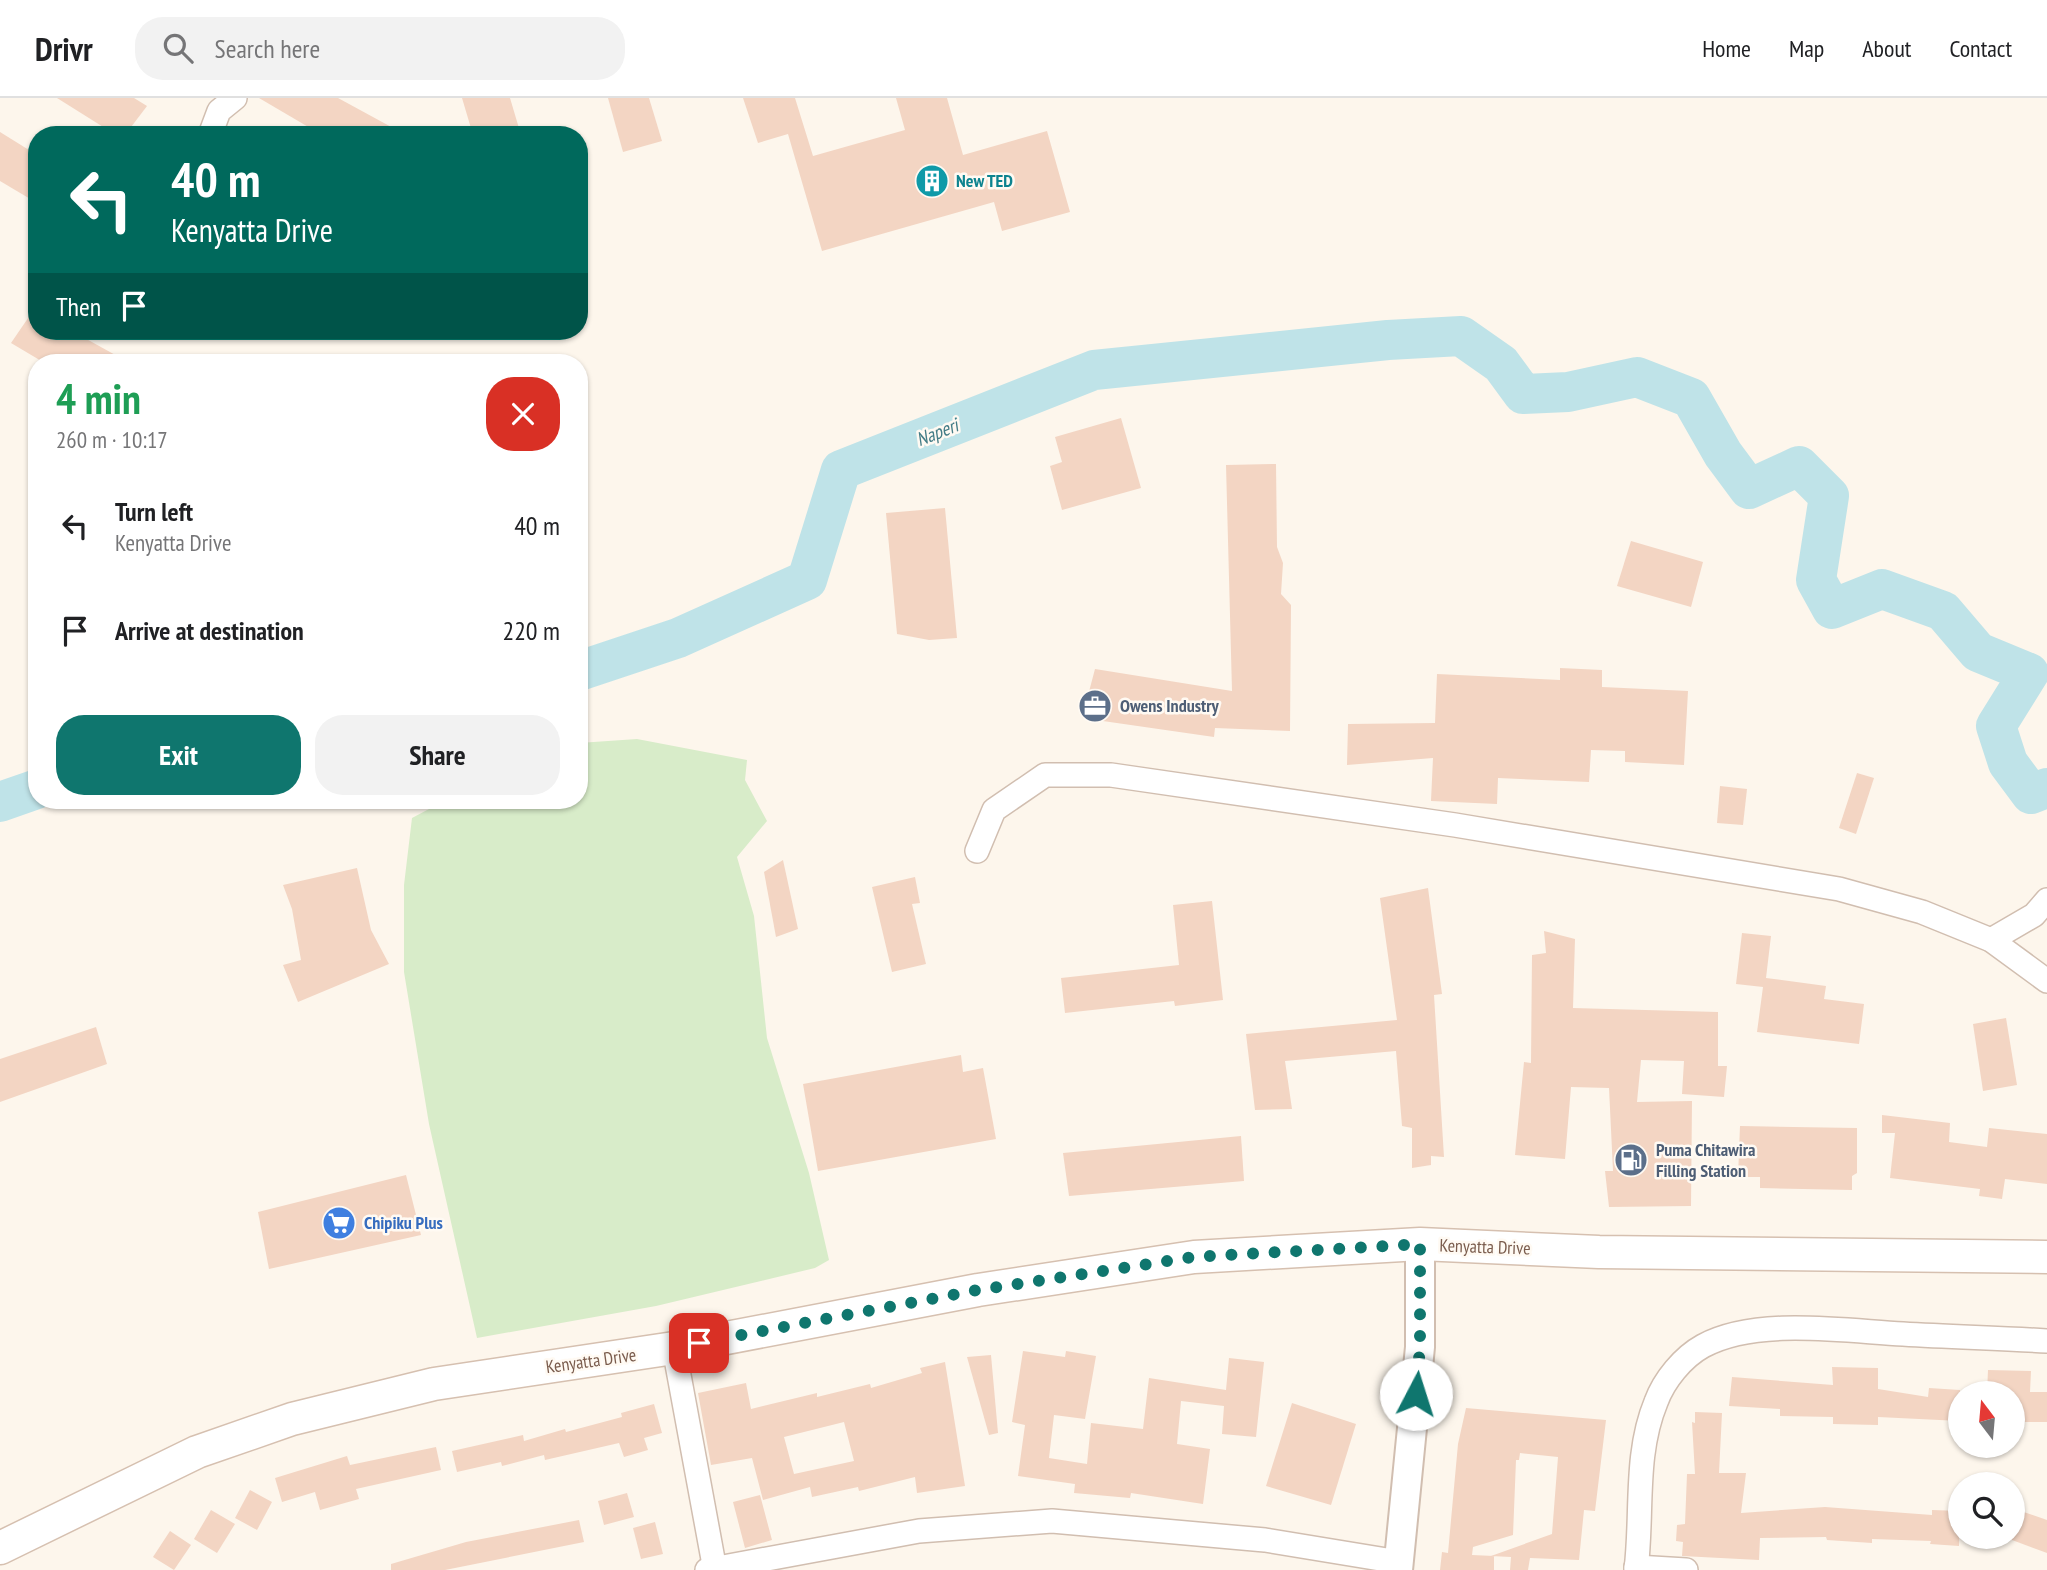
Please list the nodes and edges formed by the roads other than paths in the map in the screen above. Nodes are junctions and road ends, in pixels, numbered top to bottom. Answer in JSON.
{"nodes":[{"id":1,"x":235,"y":98,"type":"edge"},
{"id":2,"x":213,"y":126,"type":"edge"},
{"id":3,"x":977,"y":851,"type":"dead end"},
{"id":4,"x":2047,"y":900,"type":"edge"},
{"id":5,"x":1991,"y":940,"type":"junction"},
{"id":6,"x":2047,"y":981,"type":"edge"},
{"id":7,"x":1420,"y":1244,"type":"junction"},
{"id":8,"x":2047,"y":1258,"type":"edge"},
{"id":9,"x":2047,"y":1340,"type":"edge"},
{"id":10,"x":674,"y":1348,"type":"junction"},
{"id":11,"x":0,"y":1548,"type":"edge"},
{"id":12,"x":1399,"y":1566,"type":"edge"},
{"id":13,"x":1636,"y":1568,"type":"edge"},
{"id":14,"x":712,"y":1569,"type":"edge"},
{"id":15,"x":1686,"y":1570,"type":"edge"}],
"edges":[{"from":1,"to":2,"type":"street"},
{"from":3,"to":5,"type":"street"},
{"from":4,"to":5,"type":"street"},
{"from":5,"to":6,"type":"street"},
{"from":7,"to":8,"type":"main road","name":"Kenyatta Drive"},
{"from":7,"to":10,"type":"main road","name":"Kenyatta Drive"},
{"from":7,"to":12,"type":"street"},
{"from":9,"to":13,"type":"street"},
{"from":10,"to":11,"type":"main road","name":"Kenyatta Drive"},
{"from":10,"to":14,"type":"street"},
{"from":12,"to":14,"type":"street"},
{"from":13,"to":15,"type":"street"}]}
